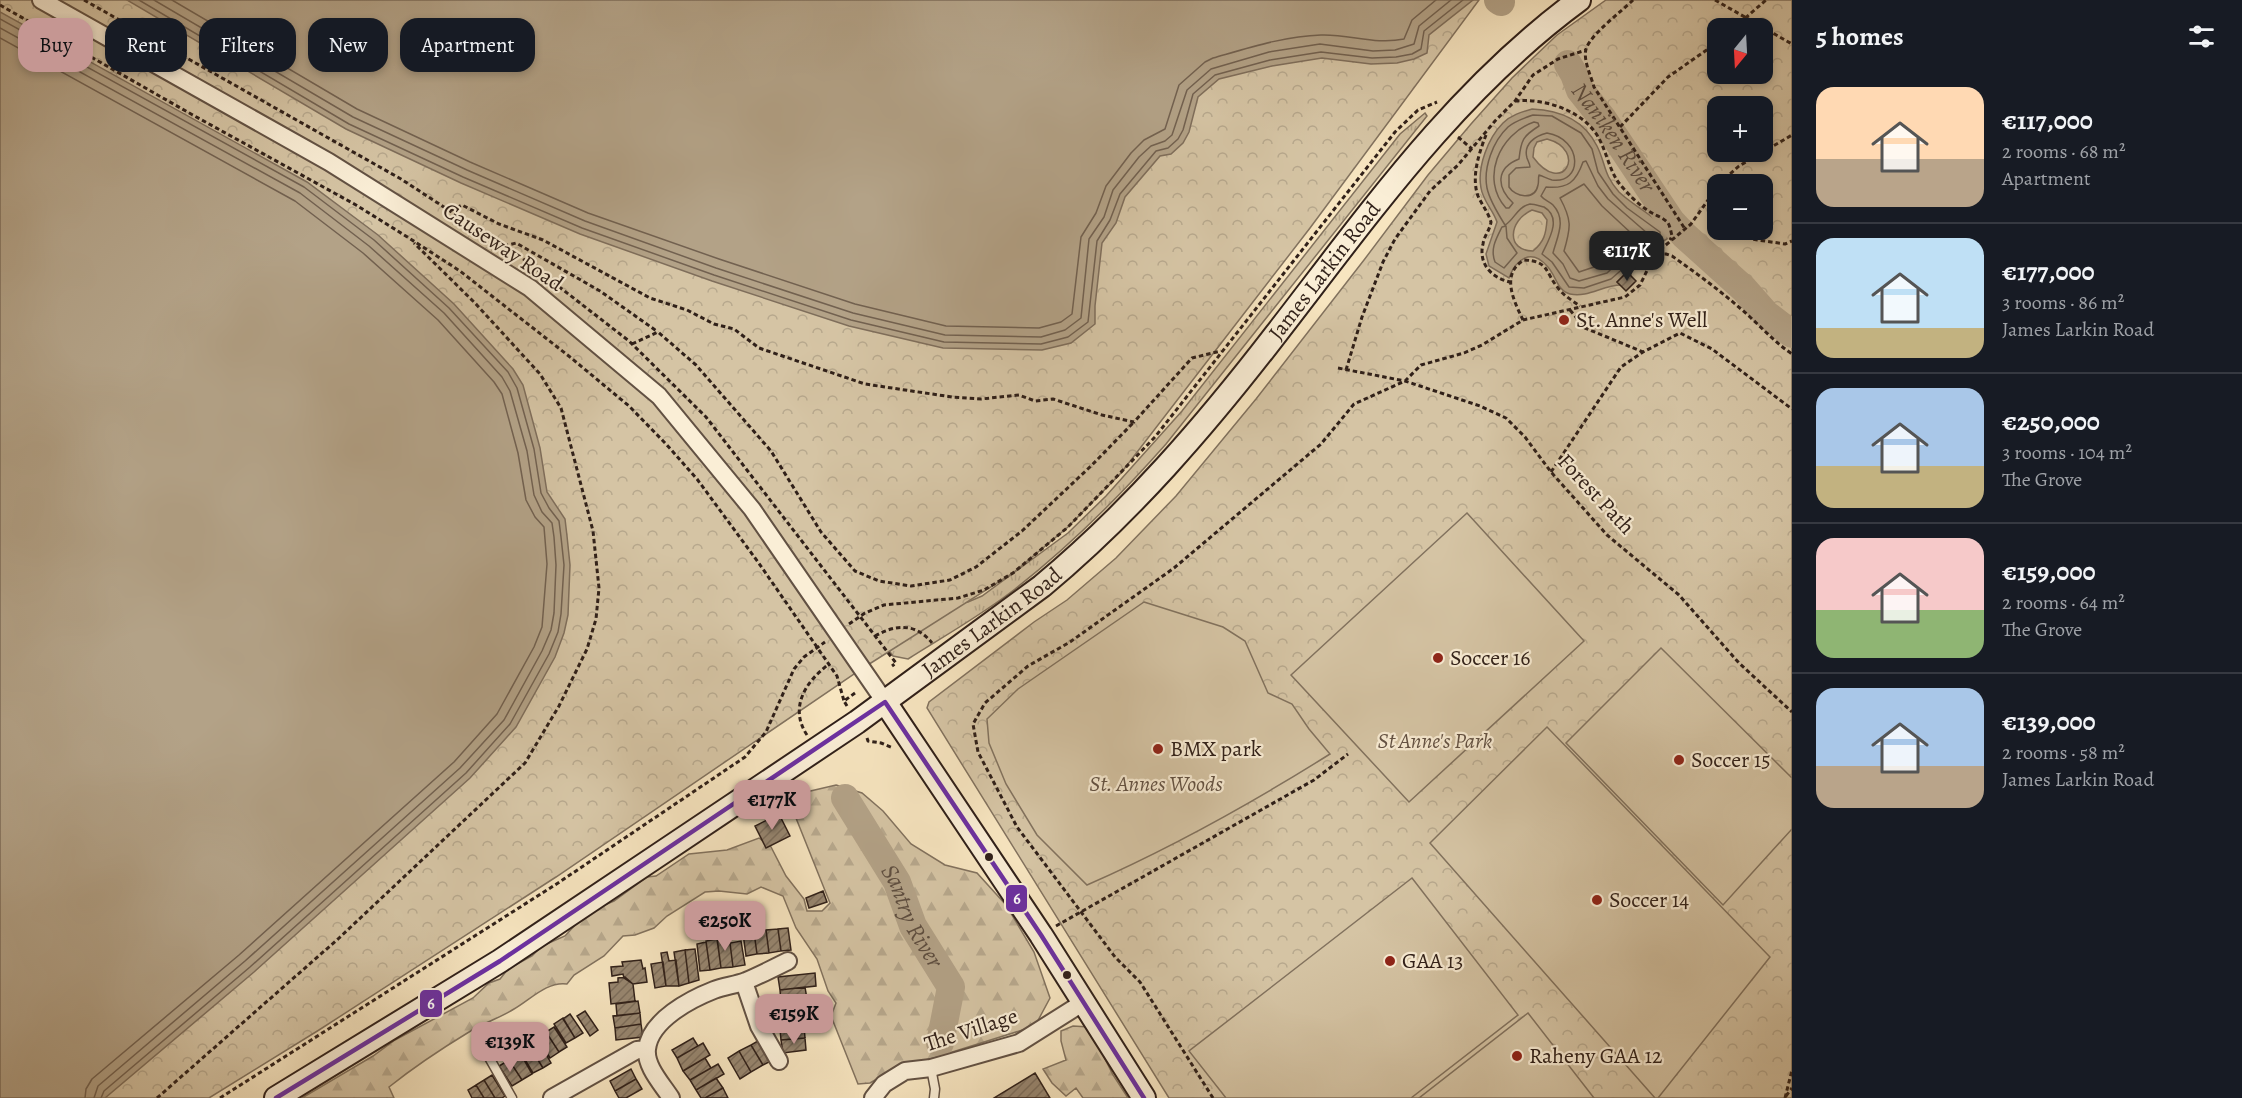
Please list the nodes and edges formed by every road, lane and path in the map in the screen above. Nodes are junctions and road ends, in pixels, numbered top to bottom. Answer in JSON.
{"nodes":[{"id":1,"x":41,"y":0,"type":"edge"},
{"id":2,"x":1579,"y":0,"type":"edge"},
{"id":3,"x":1633,"y":0,"type":"edge"},
{"id":4,"x":1715,"y":0,"type":"edge"},
{"id":5,"x":1766,"y":0,"type":"edge"},
{"id":6,"x":0,"y":5,"type":"edge"},
{"id":7,"x":1746,"y":18,"type":"joint"},
{"id":8,"x":1773,"y":33,"type":"edge"},
{"id":9,"x":1792,"y":44,"type":"edge"},
{"id":10,"x":1586,"y":50,"type":"junction"},
{"id":11,"x":1707,"y":50,"type":"edge"},
{"id":12,"x":1515,"y":101,"type":"junction"},
{"id":13,"x":1435,"y":104,"type":"dead end"},
{"id":14,"x":1620,"y":127,"type":"junction"},
{"id":15,"x":1487,"y":132,"type":"junction"},
{"id":16,"x":1792,"y":135,"type":"edge"},
{"id":17,"x":1459,"y":138,"type":"dead end"},
{"id":18,"x":1472,"y":149,"type":"junction"},
{"id":19,"x":1731,"y":174,"type":"edge"},
{"id":20,"x":1707,"y":200,"type":"edge"},
{"id":21,"x":450,"y":211,"type":"dead end"},
{"id":22,"x":1685,"y":229,"type":"junction"},
{"id":23,"x":409,"y":237,"type":"junction"},
{"id":24,"x":1758,"y":240,"type":"edge"},
{"id":25,"x":1792,"y":241,"type":"edge"},
{"id":26,"x":1669,"y":242,"type":"junction"},
{"id":27,"x":504,"y":246,"type":"dead end"},
{"id":28,"x":1655,"y":254,"type":"junction"},
{"id":29,"x":1510,"y":282,"type":"junction"},
{"id":30,"x":1582,"y":307,"type":"junction"},
{"id":31,"x":1570,"y":309,"type":"junction"},
{"id":32,"x":1523,"y":320,"type":"junction"},
{"id":33,"x":658,"y":332,"type":"junction"},
{"id":34,"x":632,"y":344,"type":"dead end"},
{"id":35,"x":1222,"y":351,"type":"junction"},
{"id":36,"x":1643,"y":352,"type":"junction"},
{"id":37,"x":1792,"y":354,"type":"edge"},
{"id":38,"x":1338,"y":368,"type":"dead end"},
{"id":39,"x":1346,"y":370,"type":"junction"},
{"id":40,"x":1405,"y":381,"type":"junction"},
{"id":41,"x":1792,"y":409,"type":"edge"},
{"id":42,"x":1134,"y":422,"type":"junction"},
{"id":43,"x":1551,"y":472,"type":"junction"},
{"id":44,"x":860,"y":616,"type":"junction"},
{"id":45,"x":855,"y":620,"type":"dead end"},
{"id":46,"x":875,"y":636,"type":"junction"},
{"id":47,"x":826,"y":641,"type":"dead end"},
{"id":48,"x":818,"y":647,"type":"junction"},
{"id":49,"x":944,"y":659,"type":"junction"},
{"id":50,"x":829,"y":664,"type":"junction"},
{"id":51,"x":892,"y":666,"type":"dead end"},
{"id":52,"x":855,"y":693,"type":"dead end"},
{"id":53,"x":844,"y":701,"type":"junction"},
{"id":54,"x":885,"y":702,"type":"junction"},
{"id":55,"x":848,"y":708,"type":"dead end"},
{"id":56,"x":1792,"y":711,"type":"edge"},
{"id":57,"x":866,"y":737,"type":"dead end"},
{"id":58,"x":894,"y":747,"type":"dead end"},
{"id":59,"x":816,"y":750,"type":"junction"},
{"id":60,"x":1348,"y":754,"type":"dead end"},
{"id":61,"x":1082,"y":911,"type":"junction"},
{"id":62,"x":1041,"y":935,"type":"junction"},
{"id":63,"x":788,"y":961,"type":"dead end"},
{"id":64,"x":744,"y":982,"type":"junction"},
{"id":65,"x":1084,"y":1002,"type":"junction"},
{"id":66,"x":482,"y":1045,"type":"dead end"},
{"id":67,"x":647,"y":1049,"type":"junction"},
{"id":68,"x":779,"y":1061,"type":"dead end"},
{"id":69,"x":931,"y":1068,"type":"junction"},
{"id":70,"x":1792,"y":1070,"type":"edge"},
{"id":71,"x":1792,"y":1088,"type":"edge"},
{"id":72,"x":157,"y":1098,"type":"edge"},
{"id":73,"x":220,"y":1098,"type":"edge"},
{"id":74,"x":276,"y":1098,"type":"edge"},
{"id":75,"x":512,"y":1098,"type":"edge"},
{"id":76,"x":552,"y":1098,"type":"edge"},
{"id":77,"x":671,"y":1098,"type":"edge"},
{"id":78,"x":873,"y":1098,"type":"edge"},
{"id":79,"x":934,"y":1098,"type":"edge"},
{"id":80,"x":1144,"y":1098,"type":"edge"},
{"id":81,"x":1214,"y":1098,"type":"edge"},
{"id":82,"x":1785,"y":1098,"type":"edge"}],
"edges":[{"from":1,"to":54,"type":"street","name":"Causeway Road"},
{"from":2,"to":49,"type":"main road","name":"James Larkin Road"},
{"from":3,"to":10,"type":"path"},
{"from":4,"to":7,"type":"path"},
{"from":5,"to":7,"type":"path"},
{"from":6,"to":23,"type":"path"},
{"from":8,"to":9,"type":"path"},
{"from":10,"to":12,"type":"path"},
{"from":10,"to":14,"type":"path"},
{"from":11,"to":14,"type":"path"},
{"from":12,"to":15,"type":"path"},
{"from":12,"to":26,"type":"path"},
{"from":13,"to":35,"type":"path"},
{"from":14,"to":22,"type":"path"},
{"from":15,"to":18,"type":"path"},
{"from":15,"to":29,"type":"path"},
{"from":16,"to":19,"type":"path"},
{"from":17,"to":18,"type":"path"},
{"from":18,"to":39,"type":"path"},
{"from":20,"to":22,"type":"path"},
{"from":21,"to":42,"type":"path"},
{"from":22,"to":26,"type":"path"},
{"from":23,"to":48,"type":"path"},
{"from":23,"to":72,"type":"path"},
{"from":24,"to":25,"type":"path"},
{"from":26,"to":28,"type":"path"},
{"from":27,"to":33,"type":"path"},
{"from":28,"to":30,"type":"path"},
{"from":28,"to":37,"type":"path"},
{"from":29,"to":30,"type":"path"},
{"from":29,"to":32,"type":"path"},
{"from":30,"to":31,"type":"path"},
{"from":31,"to":32,"type":"path"},
{"from":31,"to":36,"type":"path"},
{"from":32,"to":40,"type":"path"},
{"from":33,"to":34,"type":"path"},
{"from":33,"to":42,"type":"path"},
{"from":35,"to":42,"type":"path"},
{"from":35,"to":44,"type":"path"},
{"from":36,"to":41,"type":"path"},
{"from":36,"to":43,"type":"path"},
{"from":38,"to":39,"type":"path","name":"Forest Path"},
{"from":39,"to":40,"type":"path","name":"Forest Path"},
{"from":40,"to":43,"type":"path","name":"Forest Path"},
{"from":40,"to":61,"type":"path"},
{"from":43,"to":56,"type":"path","name":"Forest Path"},
{"from":44,"to":45,"type":"path"},
{"from":44,"to":46,"type":"path"},
{"from":46,"to":49,"type":"path"},
{"from":46,"to":51,"type":"path"},
{"from":47,"to":48,"type":"path"},
{"from":48,"to":50,"type":"path"},
{"from":48,"to":73,"type":"path"},
{"from":49,"to":54,"type":"main road","name":"James Larkin Road"},
{"from":50,"to":53,"type":"path"},
{"from":50,"to":59,"type":"path"},
{"from":52,"to":53,"type":"path"},
{"from":53,"to":55,"type":"path"},
{"from":54,"to":59,"type":"main road","name":"James Larkin Road"},
{"from":54,"to":62,"type":"main road"},
{"from":57,"to":58,"type":"path"},
{"from":59,"to":74,"type":"main road","name":"James Larkin Road"},
{"from":60,"to":61,"type":"path"},
{"from":61,"to":62,"type":"path"},
{"from":61,"to":81,"type":"path"},
{"from":62,"to":65,"type":"main road"},
{"from":63,"to":64,"type":"street"},
{"from":64,"to":67,"type":"street"},
{"from":64,"to":68,"type":"street"},
{"from":65,"to":69,"type":"street","name":"The Village"},
{"from":65,"to":80,"type":"main road"},
{"from":66,"to":75,"type":"lane"},
{"from":67,"to":76,"type":"street"},
{"from":67,"to":77,"type":"street"},
{"from":69,"to":78,"type":"street","name":"The Village"},
{"from":69,"to":79,"type":"lane"},
{"from":70,"to":82,"type":"path"},
{"from":71,"to":82,"type":"path"}]}
